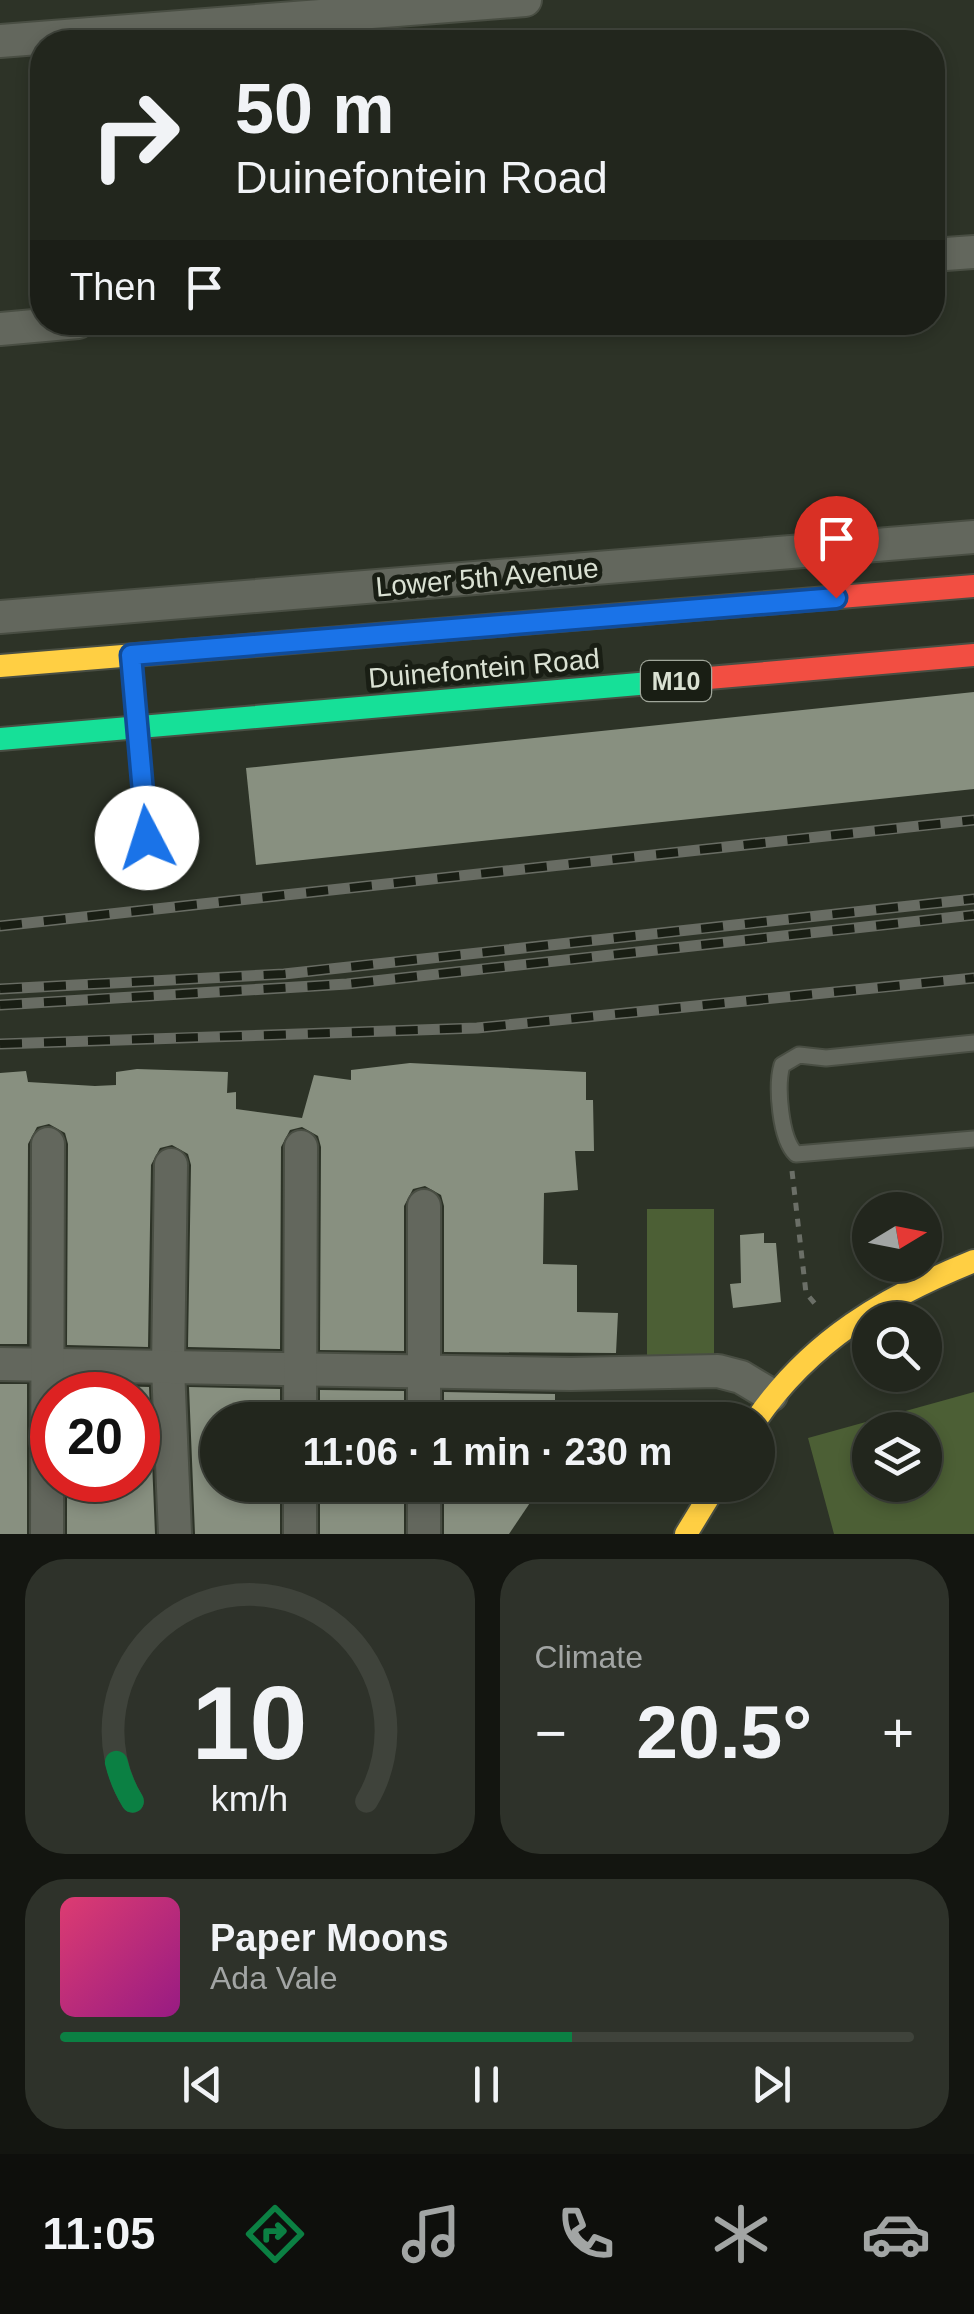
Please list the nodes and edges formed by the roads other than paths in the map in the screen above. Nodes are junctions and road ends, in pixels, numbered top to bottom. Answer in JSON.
{"nodes":[{"id":1,"x":525,"y":0,"type":"edge"},
{"id":2,"x":141,"y":30,"type":"edge"},
{"id":3,"x":30,"y":39,"type":"edge"},
{"id":4,"x":0,"y":41,"type":"edge"},
{"id":5,"x":974,"y":252,"type":"edge"},
{"id":6,"x":945,"y":254,"type":"edge"},
{"id":7,"x":30,"y":326,"type":"edge"},
{"id":8,"x":0,"y":328,"type":"edge"},
{"id":9,"x":974,"y":537,"type":"edge"},
{"id":10,"x":974,"y":586,"type":"edge"},
{"id":11,"x":0,"y":617,"type":"edge"},
{"id":12,"x":131,"y":655,"type":"junction"},
{"id":13,"x":974,"y":655,"type":"edge"},
{"id":14,"x":0,"y":666,"type":"edge"},
{"id":15,"x":138,"y":729,"type":"junction"},
{"id":16,"x":0,"y":740,"type":"edge"},
{"id":17,"x":147,"y":838,"type":"dead end"},
{"id":18,"x":974,"y":1043,"type":"edge"},
{"id":19,"x":974,"y":1139,"type":"edge"},
{"id":20,"x":48,"y":1144,"type":"dead end"},
{"id":21,"x":301,"y":1147,"type":"dead end"},
{"id":22,"x":171,"y":1165,"type":"dead end"},
{"id":23,"x":424,"y":1206,"type":"dead end"},
{"id":24,"x":974,"y":1261,"type":"edge"},
{"id":25,"x":45,"y":1362,"type":"junction"},
{"id":26,"x":0,"y":1364,"type":"edge"},
{"id":27,"x":300,"y":1366,"type":"junction"},
{"id":28,"x":168,"y":1368,"type":"junction"},
{"id":29,"x":424,"y":1368,"type":"junction"},
{"id":30,"x":300,"y":1402,"type":"edge"},
{"id":31,"x":424,"y":1402,"type":"edge"},
{"id":32,"x":759,"y":1402,"type":"edge"},
{"id":33,"x":769,"y":1402,"type":"edge"},
{"id":34,"x":300,"y":1502,"type":"edge"},
{"id":35,"x":424,"y":1502,"type":"edge"},
{"id":36,"x":706,"y":1502,"type":"edge"},
{"id":37,"x":47,"y":1534,"type":"edge"},
{"id":38,"x":175,"y":1534,"type":"edge"},
{"id":39,"x":300,"y":1534,"type":"edge"},
{"id":40,"x":424,"y":1534,"type":"edge"},
{"id":41,"x":686,"y":1534,"type":"edge"}],
"edges":[{"from":1,"to":2,"type":"street"},
{"from":3,"to":4,"type":"street"},
{"from":5,"to":6,"type":"street"},
{"from":7,"to":8,"type":"street"},
{"from":9,"to":11,"type":"street","name":"Lower 5th Avenue"},
{"from":10,"to":12,"type":"main road","name":"Duinefontein Road"},
{"from":12,"to":14,"type":"main road","name":"Duinefontein Road"},
{"from":12,"to":15,"type":"lane"},
{"from":13,"to":15,"type":"main road","name":"Duinefontein Road","number":"M10"},
{"from":15,"to":16,"type":"main road","name":"Duinefontein Road","number":"M10"},
{"from":15,"to":17,"type":"lane"},
{"from":18,"to":19,"type":"lane"},
{"from":20,"to":25,"type":"street"},
{"from":21,"to":27,"type":"street"},
{"from":22,"to":28,"type":"street"},
{"from":23,"to":29,"type":"street"},
{"from":24,"to":33,"type":"main road"},
{"from":25,"to":26,"type":"street"},
{"from":25,"to":28,"type":"street"},
{"from":25,"to":37,"type":"street"},
{"from":27,"to":28,"type":"street"},
{"from":27,"to":29,"type":"street"},
{"from":27,"to":30,"type":"street"},
{"from":28,"to":38,"type":"street"},
{"from":29,"to":31,"type":"street"},
{"from":29,"to":32,"type":"street"},
{"from":34,"to":39,"type":"street"},
{"from":35,"to":40,"type":"street"},
{"from":36,"to":41,"type":"main road"}]}
